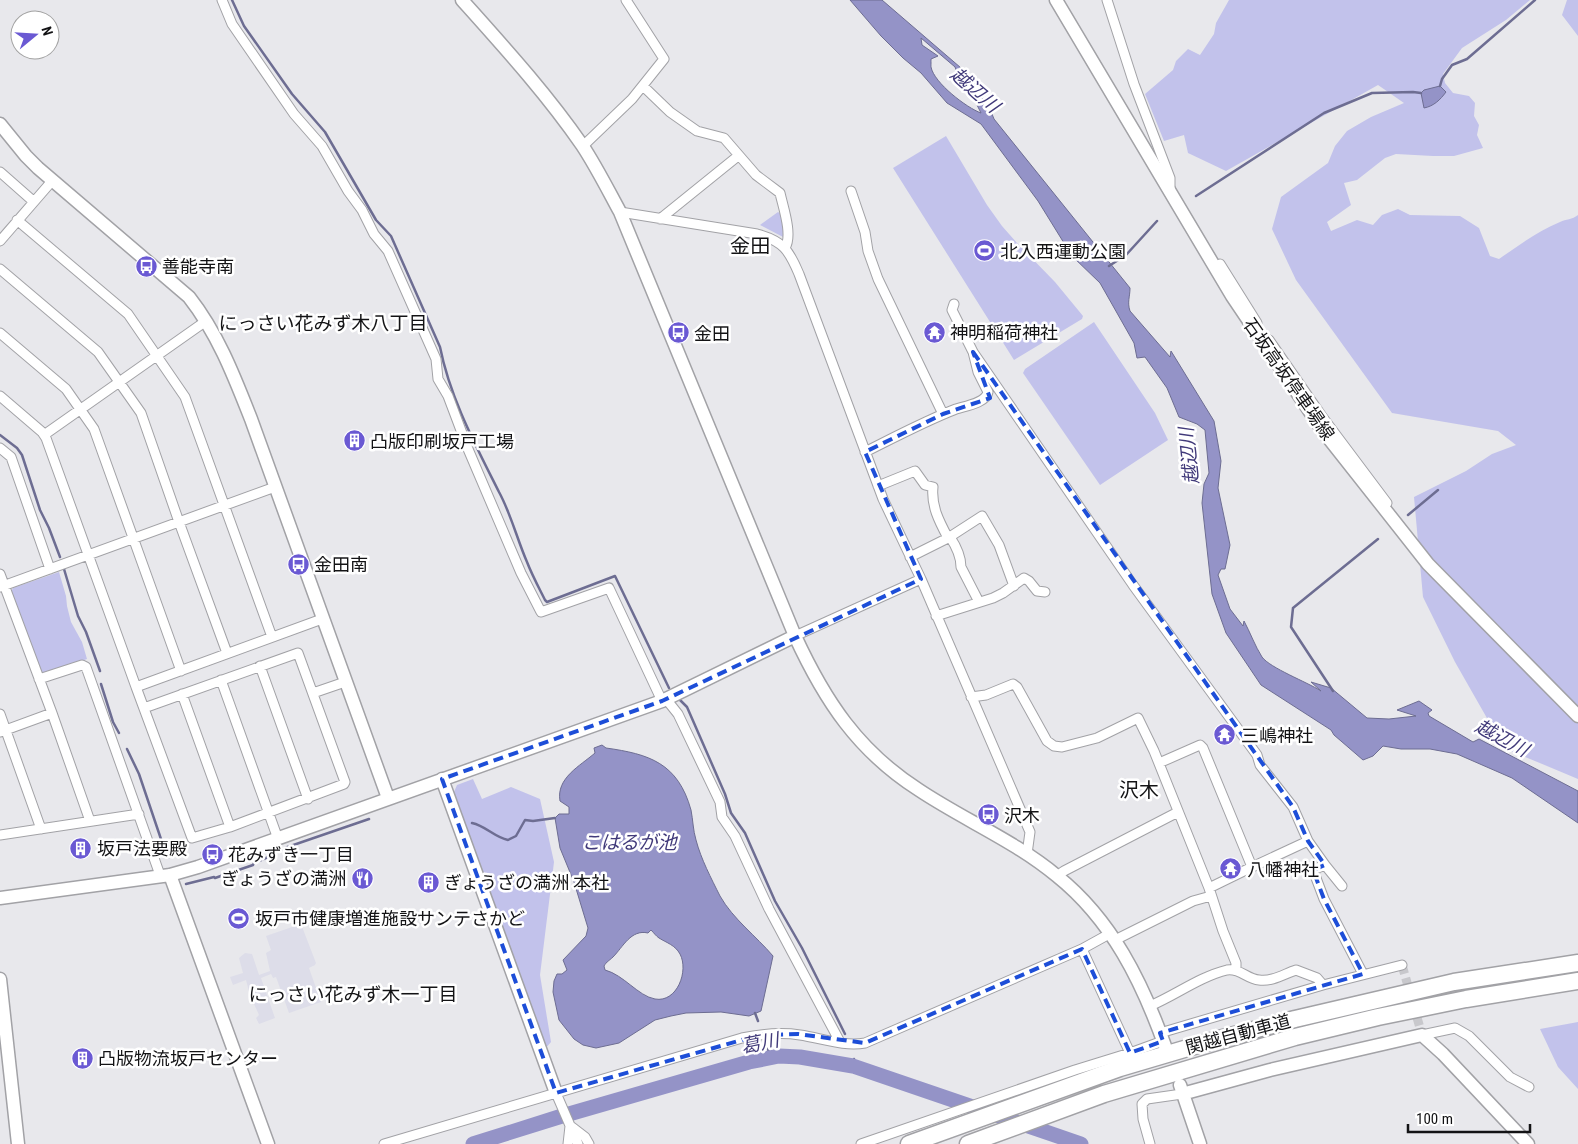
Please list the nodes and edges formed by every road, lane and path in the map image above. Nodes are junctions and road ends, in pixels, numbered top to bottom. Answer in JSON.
{"nodes":[{"id":1,"x":222,"y":0,"type":"edge"},
{"id":2,"x":462,"y":0,"type":"edge"},
{"id":3,"x":626,"y":0,"type":"edge"},
{"id":4,"x":1056,"y":0,"type":"edge"},
{"id":5,"x":1107,"y":0,"type":"edge"},
{"id":6,"x":643,"y":86,"type":"junction"},
{"id":7,"x":0,"y":125,"type":"edge"},
{"id":8,"x":583,"y":146,"type":"junction"},
{"id":9,"x":738,"y":156,"type":"junction"},
{"id":10,"x":0,"y":172,"type":"edge"},
{"id":11,"x":52,"y":181,"type":"junction"},
{"id":12,"x":851,"y":191,"type":"dead end"},
{"id":13,"x":1171,"y":196,"type":"junction"},
{"id":14,"x":33,"y":201,"type":"junction"},
{"id":15,"x":620,"y":212,"type":"junction"},
{"id":16,"x":660,"y":219,"type":"junction"},
{"id":17,"x":16,"y":220,"type":"junction"},
{"id":18,"x":0,"y":224,"type":"edge"},
{"id":19,"x":8,"y":231,"type":"junction"},
{"id":20,"x":0,"y":241,"type":"edge"},
{"id":21,"x":785,"y":248,"type":"junction"},
{"id":22,"x":0,"y":269,"type":"edge"},
{"id":23,"x":954,"y":304,"type":"dead end"},
{"id":24,"x":206,"y":321,"type":"junction"},
{"id":25,"x":0,"y":334,"type":"edge"},
{"id":26,"x":973,"y":352,"type":"junction"},
{"id":27,"x":156,"y":357,"type":"junction"},
{"id":28,"x":119,"y":382,"type":"junction"},
{"id":29,"x":0,"y":396,"type":"edge"},
{"id":30,"x":81,"y":409,"type":"junction"},
{"id":31,"x":943,"y":414,"type":"junction"},
{"id":32,"x":44,"y":435,"type":"junction"},
{"id":33,"x":0,"y":448,"type":"edge"},
{"id":34,"x":865,"y":452,"type":"junction"},
{"id":35,"x":878,"y":486,"type":"junction"},
{"id":36,"x":274,"y":487,"type":"junction"},
{"id":37,"x":223,"y":506,"type":"junction"},
{"id":38,"x":179,"y":522,"type":"junction"},
{"id":39,"x":949,"y":537,"type":"junction"},
{"id":40,"x":133,"y":539,"type":"junction"},
{"id":41,"x":88,"y":555,"type":"junction"},
{"id":42,"x":910,"y":557,"type":"junction"},
{"id":43,"x":50,"y":569,"type":"junction"},
{"id":44,"x":0,"y":574,"type":"edge"},
{"id":45,"x":921,"y":579,"type":"junction"},
{"id":46,"x":2,"y":586,"type":"edge"},
{"id":47,"x":1014,"y":586,"type":"junction"},
{"id":48,"x":1045,"y":592,"type":"dead end"},
{"id":49,"x":979,"y":602,"type":"junction"},
{"id":50,"x":936,"y":616,"type":"junction"},
{"id":51,"x":322,"y":619,"type":"junction"},
{"id":52,"x":795,"y":636,"type":"junction"},
{"id":53,"x":272,"y":637,"type":"junction"},
{"id":54,"x":227,"y":653,"type":"junction"},
{"id":55,"x":260,"y":666,"type":"junction"},
{"id":56,"x":181,"y":671,"type":"junction"},
{"id":57,"x":40,"y":679,"type":"junction"},
{"id":58,"x":221,"y":680,"type":"junction"},
{"id":59,"x":345,"y":682,"type":"junction"},
{"id":60,"x":136,"y":687,"type":"junction"},
{"id":61,"x":313,"y":693,"type":"junction"},
{"id":62,"x":182,"y":694,"type":"junction"},
{"id":63,"x":971,"y":697,"type":"junction"},
{"id":64,"x":664,"y":700,"type":"junction"},
{"id":65,"x":144,"y":708,"type":"junction"},
{"id":66,"x":52,"y":713,"type":"junction"},
{"id":67,"x":0,"y":714,"type":"edge"},
{"id":68,"x":1578,"y":716,"type":"edge"},
{"id":69,"x":3,"y":731,"type":"edge"},
{"id":70,"x":1158,"y":763,"type":"junction"},
{"id":71,"x":442,"y":779,"type":"junction"},
{"id":72,"x":388,"y":798,"type":"junction"},
{"id":73,"x":308,"y":799,"type":"junction"},
{"id":74,"x":1178,"y":812,"type":"junction"},
{"id":75,"x":268,"y":813,"type":"junction"},
{"id":76,"x":139,"y":814,"type":"junction"},
{"id":77,"x":90,"y":822,"type":"junction"},
{"id":78,"x":230,"y":827,"type":"junction"},
{"id":79,"x":41,"y":829,"type":"junction"},
{"id":80,"x":0,"y":835,"type":"edge"},
{"id":81,"x":278,"y":839,"type":"junction"},
{"id":82,"x":1308,"y":841,"type":"junction"},
{"id":83,"x":1028,"y":854,"type":"junction"},
{"id":84,"x":1325,"y":865,"type":"junction"},
{"id":85,"x":1252,"y":867,"type":"junction"},
{"id":86,"x":165,"y":875,"type":"junction"},
{"id":87,"x":1057,"y":876,"type":"junction"},
{"id":88,"x":1342,"y":886,"type":"dead end"},
{"id":89,"x":1210,"y":892,"type":"junction"},
{"id":90,"x":0,"y":898,"type":"edge"},
{"id":91,"x":1113,"y":936,"type":"junction"},
{"id":92,"x":1082,"y":949,"type":"junction"},
{"id":93,"x":1578,"y":963,"type":"edge"},
{"id":94,"x":1402,"y":964,"type":"dead end"},
{"id":95,"x":1236,"y":970,"type":"junction"},
{"id":96,"x":1363,"y":974,"type":"junction"},
{"id":97,"x":0,"y":979,"type":"edge"},
{"id":98,"x":1578,"y":981,"type":"edge"},
{"id":99,"x":1323,"y":985,"type":"junction"},
{"id":100,"x":1150,"y":1006,"type":"junction"},
{"id":101,"x":1422,"y":1034,"type":"junction"},
{"id":102,"x":1163,"y":1040,"type":"junction"},
{"id":103,"x":840,"y":1042,"type":"junction"},
{"id":104,"x":1130,"y":1053,"type":"junction"},
{"id":105,"x":1529,"y":1087,"type":"dead end"},
{"id":106,"x":1181,"y":1090,"type":"junction"},
{"id":107,"x":558,"y":1097,"type":"junction"},
{"id":108,"x":570,"y":1125,"type":"junction"},
{"id":109,"x":18,"y":1144,"type":"edge"},
{"id":110,"x":268,"y":1144,"type":"edge"},
{"id":111,"x":384,"y":1144,"type":"edge"},
{"id":112,"x":568,"y":1144,"type":"edge"},
{"id":113,"x":578,"y":1144,"type":"edge"},
{"id":114,"x":589,"y":1144,"type":"edge"},
{"id":115,"x":861,"y":1144,"type":"edge"},
{"id":116,"x":909,"y":1144,"type":"edge"},
{"id":117,"x":968,"y":1144,"type":"edge"},
{"id":118,"x":1150,"y":1144,"type":"edge"},
{"id":119,"x":1200,"y":1144,"type":"edge"},
{"id":120,"x":1528,"y":1144,"type":"edge"}],
"edges":[{"from":1,"to":64,"type":"street"},
{"from":2,"to":8,"type":"street"},
{"from":3,"to":6,"type":"street"},
{"from":4,"to":13,"type":"street","name":"石坂高坂停車場線"},
{"from":5,"to":13,"type":"street"},
{"from":6,"to":8,"type":"street"},
{"from":6,"to":9,"type":"street"},
{"from":7,"to":11,"type":"street"},
{"from":8,"to":15,"type":"street"},
{"from":9,"to":16,"type":"street"},
{"from":9,"to":21,"type":"street"},
{"from":10,"to":14,"type":"street"},
{"from":11,"to":14,"type":"street"},
{"from":11,"to":24,"type":"street"},
{"from":12,"to":31,"type":"street"},
{"from":13,"to":68,"type":"street","name":"石坂高坂停車場線"},
{"from":14,"to":17,"type":"street"},
{"from":15,"to":16,"type":"street"},
{"from":15,"to":52,"type":"street"},
{"from":16,"to":21,"type":"street"},
{"from":17,"to":19,"type":"street"},
{"from":17,"to":27,"type":"street"},
{"from":18,"to":19,"type":"street"},
{"from":19,"to":20,"type":"street"},
{"from":21,"to":34,"type":"street"},
{"from":22,"to":28,"type":"street"},
{"from":23,"to":26,"type":"street"},
{"from":24,"to":27,"type":"street"},
{"from":24,"to":36,"type":"street"},
{"from":25,"to":30,"type":"street"},
{"from":26,"to":31,"type":"street"},
{"from":26,"to":82,"type":"street"},
{"from":27,"to":28,"type":"street"},
{"from":27,"to":37,"type":"street"},
{"from":28,"to":30,"type":"street"},
{"from":28,"to":38,"type":"street"},
{"from":29,"to":32,"type":"street"},
{"from":30,"to":32,"type":"street"},
{"from":30,"to":40,"type":"street"},
{"from":31,"to":34,"type":"street"},
{"from":32,"to":41,"type":"street"},
{"from":33,"to":43,"type":"street"},
{"from":34,"to":35,"type":"street"},
{"from":35,"to":39,"type":"street"},
{"from":35,"to":42,"type":"street"},
{"from":36,"to":37,"type":"street"},
{"from":36,"to":51,"type":"street"},
{"from":37,"to":38,"type":"street"},
{"from":37,"to":53,"type":"street"},
{"from":38,"to":40,"type":"street"},
{"from":38,"to":54,"type":"street"},
{"from":39,"to":42,"type":"street"},
{"from":39,"to":47,"type":"street"},
{"from":39,"to":49,"type":"street"},
{"from":40,"to":41,"type":"street"},
{"from":40,"to":56,"type":"street"},
{"from":41,"to":43,"type":"street"},
{"from":41,"to":60,"type":"street"},
{"from":42,"to":45,"type":"street"},
{"from":43,"to":46,"type":"street"},
{"from":44,"to":46,"type":"street"},
{"from":45,"to":50,"type":"street"},
{"from":45,"to":52,"type":"street"},
{"from":46,"to":57,"type":"street"},
{"from":47,"to":48,"type":"street"},
{"from":47,"to":49,"type":"street"},
{"from":49,"to":50,"type":"street"},
{"from":50,"to":63,"type":"street"},
{"from":51,"to":53,"type":"street"},
{"from":51,"to":59,"type":"street"},
{"from":52,"to":64,"type":"street"},
{"from":52,"to":83,"type":"street"},
{"from":53,"to":54,"type":"street"},
{"from":54,"to":56,"type":"street"},
{"from":55,"to":58,"type":"street"},
{"from":55,"to":61,"type":"street"},
{"from":55,"to":73,"type":"street"},
{"from":56,"to":60,"type":"street"},
{"from":57,"to":66,"type":"street"},
{"from":57,"to":76,"type":"street"},
{"from":58,"to":62,"type":"street"},
{"from":58,"to":75,"type":"street"},
{"from":59,"to":61,"type":"street"},
{"from":59,"to":72,"type":"street"},
{"from":60,"to":65,"type":"street"},
{"from":61,"to":73,"type":"street"},
{"from":62,"to":65,"type":"street"},
{"from":62,"to":78,"type":"street"},
{"from":63,"to":70,"type":"street"},
{"from":63,"to":83,"type":"street"},
{"from":64,"to":71,"type":"street"},
{"from":64,"to":103,"type":"street"},
{"from":65,"to":78,"type":"street"},
{"from":66,"to":69,"type":"street"},
{"from":66,"to":77,"type":"street"},
{"from":67,"to":69,"type":"street"},
{"from":69,"to":79,"type":"street"},
{"from":70,"to":74,"type":"street"},
{"from":70,"to":85,"type":"street"},
{"from":71,"to":72,"type":"street"},
{"from":71,"to":107,"type":"street"},
{"from":72,"to":81,"type":"street"},
{"from":73,"to":75,"type":"street"},
{"from":74,"to":87,"type":"street"},
{"from":74,"to":89,"type":"street"},
{"from":75,"to":78,"type":"street"},
{"from":75,"to":81,"type":"street"},
{"from":76,"to":77,"type":"street"},
{"from":76,"to":86,"type":"street"},
{"from":77,"to":79,"type":"street"},
{"from":79,"to":80,"type":"street"},
{"from":81,"to":86,"type":"street"},
{"from":82,"to":84,"type":"street"},
{"from":82,"to":85,"type":"street"},
{"from":83,"to":87,"type":"street"},
{"from":84,"to":88,"type":"street"},
{"from":84,"to":96,"type":"street"},
{"from":85,"to":89,"type":"street"},
{"from":86,"to":90,"type":"street"},
{"from":86,"to":110,"type":"street"},
{"from":87,"to":91,"type":"street"},
{"from":89,"to":91,"type":"street"},
{"from":89,"to":95,"type":"street"},
{"from":91,"to":92,"type":"street"},
{"from":91,"to":100,"type":"street"},
{"from":92,"to":103,"type":"street"},
{"from":92,"to":104,"type":"street"},
{"from":93,"to":116,"type":"highway","name":"関越自動車道"},
{"from":94,"to":96,"type":"street"},
{"from":95,"to":99,"type":"street"},
{"from":95,"to":100,"type":"street"},
{"from":96,"to":99,"type":"street"},
{"from":97,"to":109,"type":"street"},
{"from":98,"to":117,"type":"highway","name":"関越自動車道"},
{"from":99,"to":102,"type":"street"},
{"from":100,"to":102,"type":"street"},
{"from":101,"to":105,"type":"street"},
{"from":101,"to":106,"type":"street"},
{"from":101,"to":120,"type":"street"},
{"from":102,"to":104,"type":"street"},
{"from":103,"to":107,"type":"street"},
{"from":104,"to":115,"type":"street"},
{"from":106,"to":118,"type":"street"},
{"from":106,"to":119,"type":"street"},
{"from":107,"to":108,"type":"street"},
{"from":107,"to":111,"type":"street"},
{"from":108,"to":112,"type":"street"},
{"from":108,"to":113,"type":"street"},
{"from":108,"to":114,"type":"street"}]}
